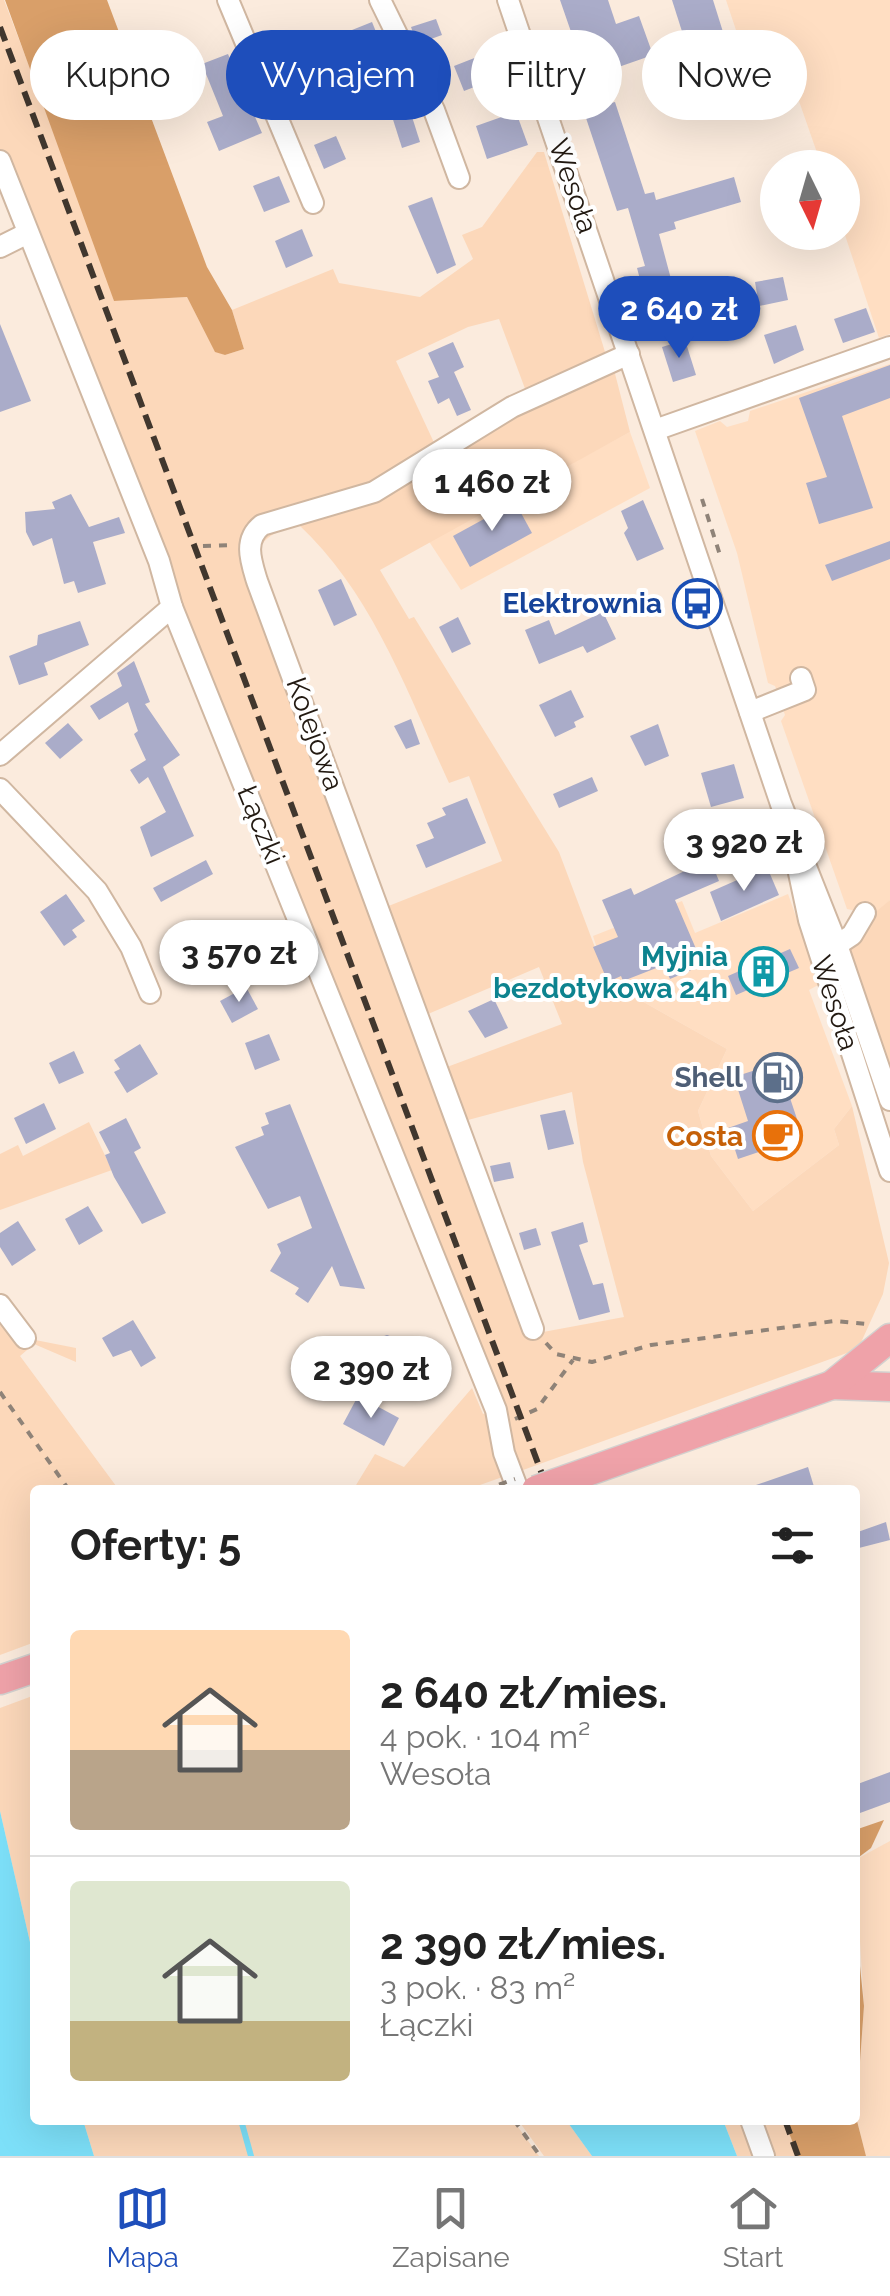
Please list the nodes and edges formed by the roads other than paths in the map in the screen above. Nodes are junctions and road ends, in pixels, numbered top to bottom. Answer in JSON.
{"nodes":[{"id":1,"x":228,"y":0,"type":"edge"},
{"id":2,"x":380,"y":0,"type":"edge"},
{"id":3,"x":508,"y":0,"type":"edge"},
{"id":4,"x":0,"y":161,"type":"edge"},
{"id":5,"x":459,"y":178,"type":"dead end"},
{"id":6,"x":312,"y":202,"type":"dead end"},
{"id":7,"x":28,"y":234,"type":"junction"},
{"id":8,"x":0,"y":247,"type":"edge"},
{"id":9,"x":890,"y":347,"type":"edge"},
{"id":10,"x":629,"y":354,"type":"junction"},
{"id":11,"x":654,"y":430,"type":"junction"},
{"id":12,"x":172,"y":607,"type":"junction"},
{"id":13,"x":801,"y":678,"type":"dead end"},
{"id":14,"x":750,"y":712,"type":"junction"},
{"id":15,"x":0,"y":755,"type":"edge"},
{"id":16,"x":0,"y":789,"type":"edge"},
{"id":17,"x":791,"y":832,"type":"junction"},
{"id":18,"x":865,"y":912,"type":"dead end"},
{"id":19,"x":837,"y":945,"type":"junction"},
{"id":20,"x":150,"y":994,"type":"dead end"},
{"id":21,"x":890,"y":1100,"type":"edge"},
{"id":22,"x":890,"y":1170,"type":"edge"},
{"id":23,"x":0,"y":1305,"type":"edge"},
{"id":24,"x":533,"y":1329,"type":"road end"},
{"id":25,"x":879,"y":1331,"type":"edge"},
{"id":26,"x":25,"y":1338,"type":"dead end"},
{"id":27,"x":832,"y":1385,"type":"junction"},
{"id":28,"x":890,"y":1386,"type":"edge"},
{"id":29,"x":516,"y":1485,"type":"edge"},
{"id":30,"x":550,"y":1485,"type":"edge"},
{"id":31,"x":30,"y":1670,"type":"edge"},
{"id":32,"x":0,"y":1680,"type":"edge"},
{"id":33,"x":753,"y":2125,"type":"edge"},
{"id":34,"x":764,"y":2156,"type":"edge"}],
"edges":[{"from":1,"to":6,"type":"street"},
{"from":2,"to":5,"type":"street"},
{"from":3,"to":10,"type":"street","name":"Wesoła"},
{"from":4,"to":7,"type":"street","name":"Łączki"},
{"from":7,"to":8,"type":"street"},
{"from":7,"to":12,"type":"street","name":"Łączki"},
{"from":9,"to":11,"type":"street"},
{"from":10,"to":11,"type":"street","name":"Wesoła"},
{"from":10,"to":24,"type":"street","name":"Kolejowa"},
{"from":11,"to":14,"type":"street","name":"Wesoła"},
{"from":12,"to":15,"type":"street"},
{"from":12,"to":29,"type":"street","name":"Łączki"},
{"from":13,"to":14,"type":"street"},
{"from":14,"to":17,"type":"street","name":"Wesoła"},
{"from":16,"to":20,"type":"street"},
{"from":17,"to":19,"type":"street","name":"Wesoła"},
{"from":17,"to":22,"type":"street","name":"Wesoła"},
{"from":18,"to":19,"type":"street"},
{"from":19,"to":21,"type":"street","name":"Wesoła"},
{"from":23,"to":26,"type":"street"},
{"from":25,"to":27,"type":"main road"},
{"from":27,"to":28,"type":"main road"},
{"from":27,"to":30,"type":"main road","bridge":true},
{"from":31,"to":32,"type":"main road"},
{"from":33,"to":34,"type":"street"}]}
